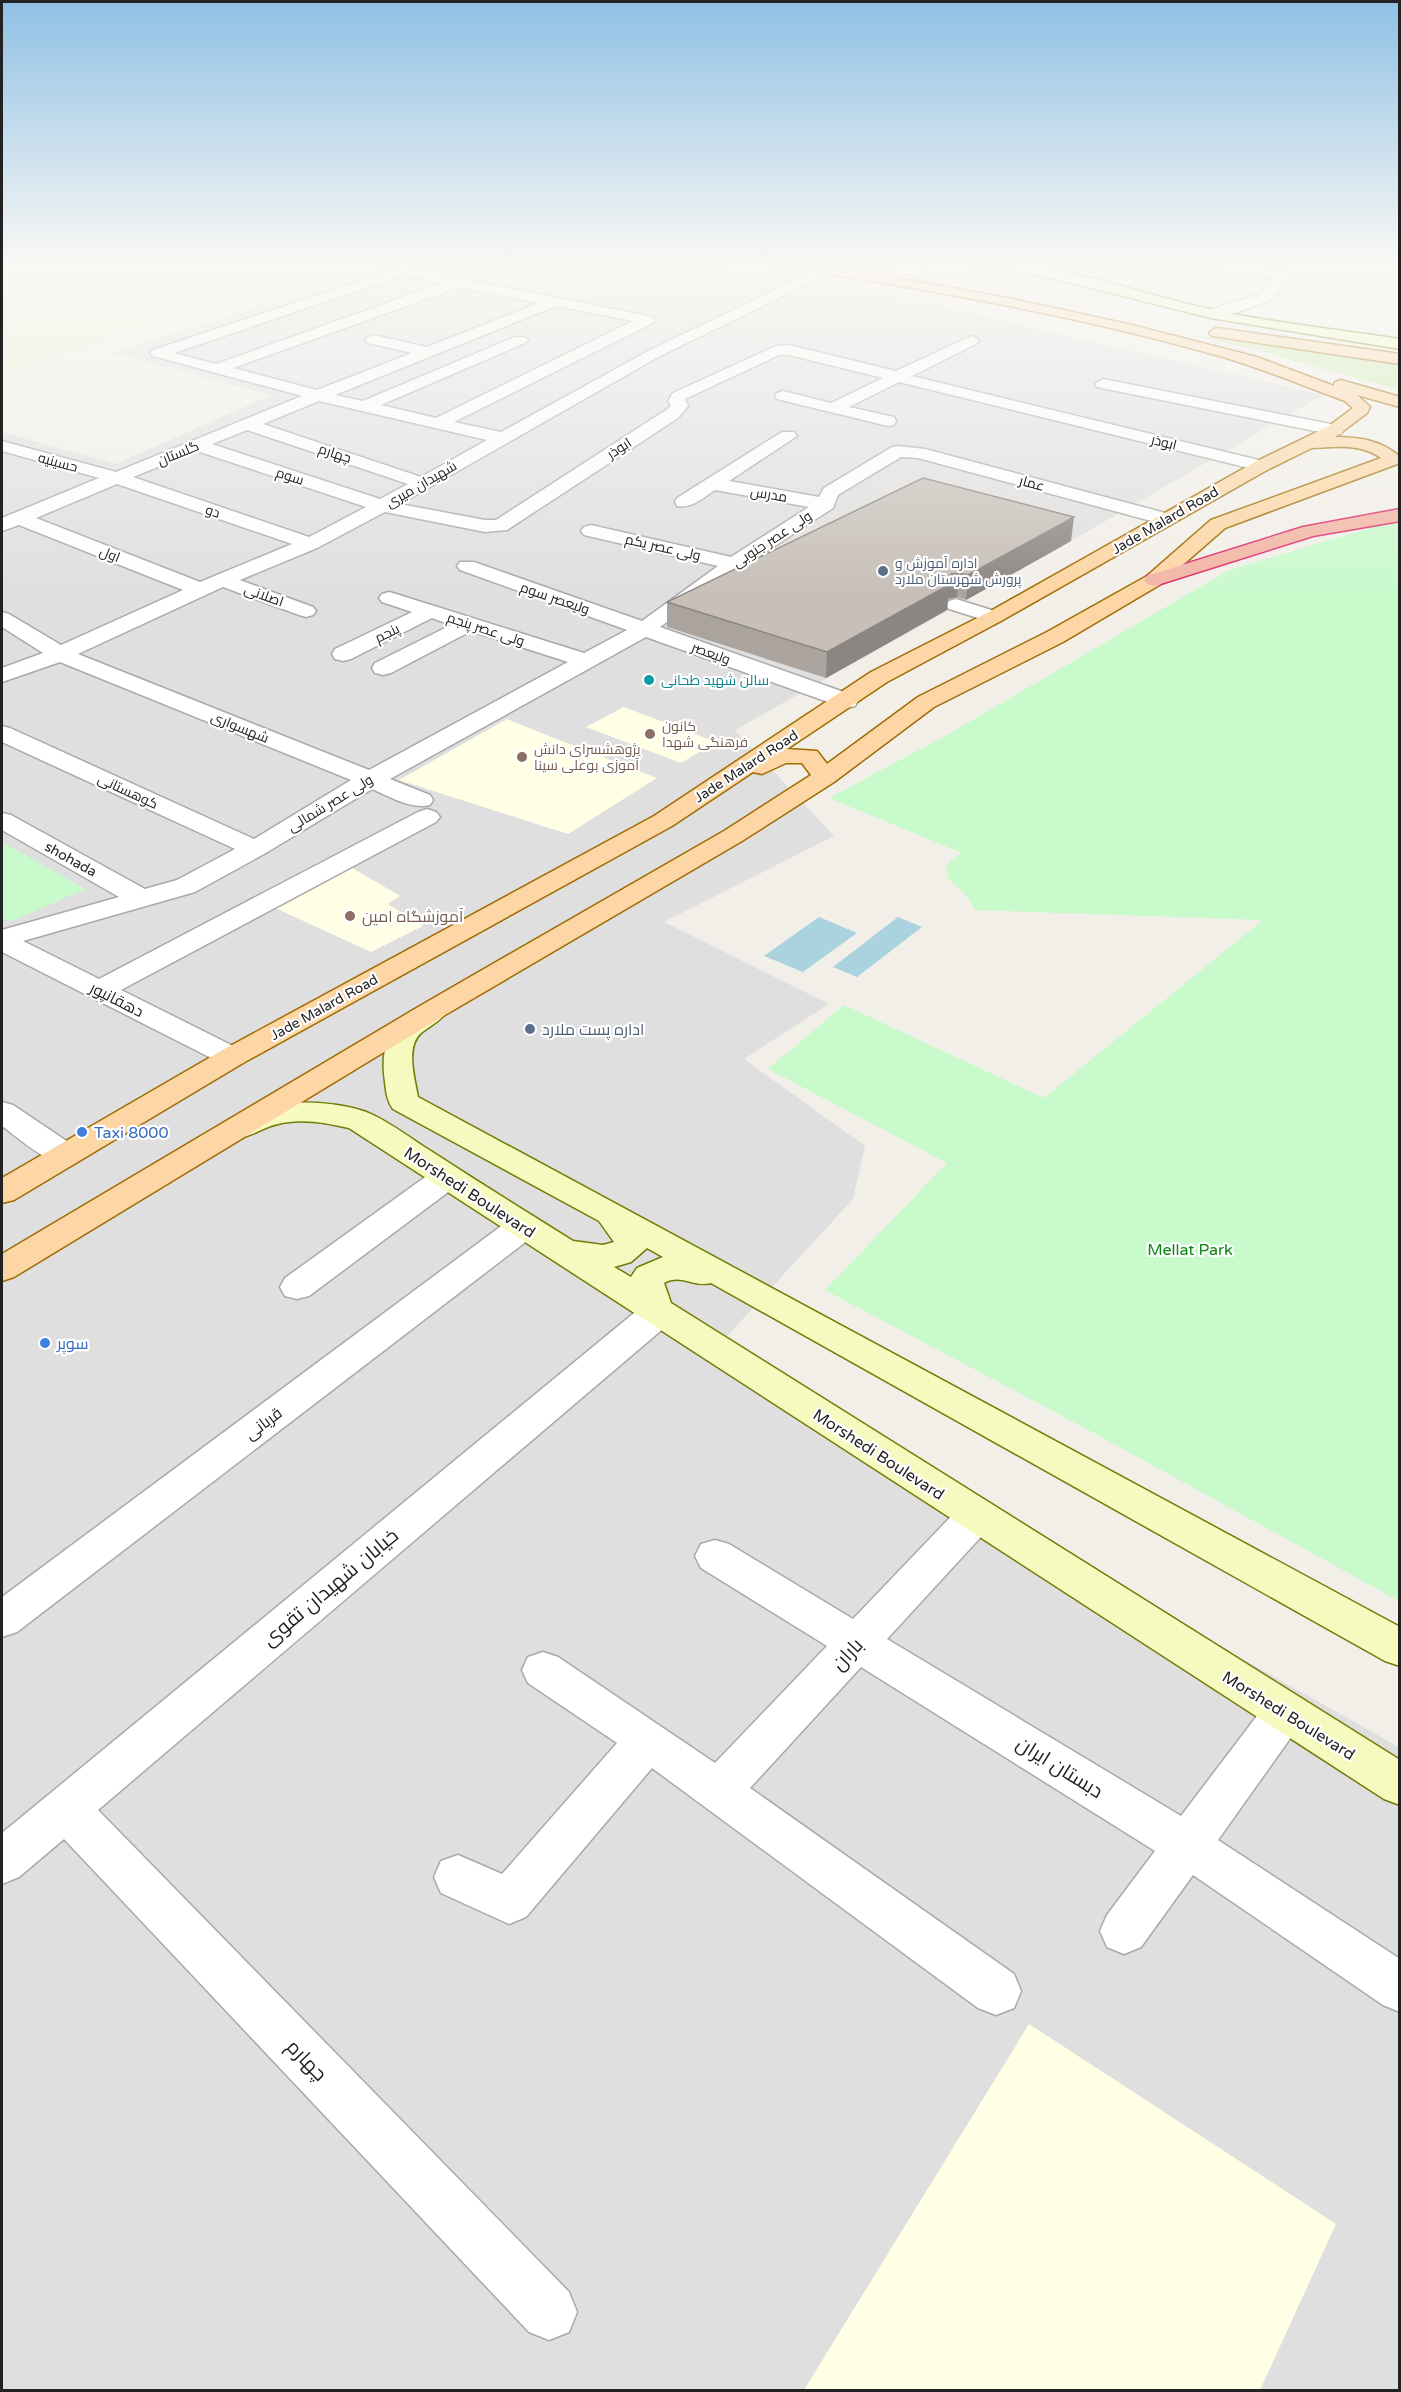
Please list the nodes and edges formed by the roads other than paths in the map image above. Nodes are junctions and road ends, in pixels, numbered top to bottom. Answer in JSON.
{"nodes":[{"id":1,"x":230,"y":373,"type":"edge"},
{"id":2,"x":340,"y":373,"type":"edge"},
{"id":3,"x":377,"y":373,"type":"edge"},
{"id":4,"x":444,"y":373,"type":"edge"},
{"id":5,"x":541,"y":373,"type":"edge"},
{"id":6,"x":621,"y":373,"type":"edge"},
{"id":7,"x":729,"y":373,"type":"edge"},
{"id":8,"x":884,"y":373,"type":"edge"},
{"id":9,"x":909,"y":373,"type":"edge"},
{"id":10,"x":1281,"y":373,"type":"edge"},
{"id":11,"x":1296,"y":373,"type":"edge"},
{"id":12,"x":901,"y":377,"type":"junction"},
{"id":13,"x":363,"y":378,"type":"junction"},
{"id":14,"x":1103,"y":384,"type":"dead end"},
{"id":15,"x":319,"y":396,"type":"junction"},
{"id":16,"x":783,"y":396,"type":"dead end"},
{"id":17,"x":1400,"y":402,"type":"edge"},
{"id":18,"x":363,"y":407,"type":"junction"},
{"id":19,"x":833,"y":408,"type":"junction"},
{"id":20,"x":888,"y":421,"type":"dead end"},
{"id":21,"x":247,"y":424,"type":"junction"},
{"id":22,"x":437,"y":424,"type":"junction"},
{"id":23,"x":1335,"y":430,"type":"junction"},
{"id":24,"x":788,"y":436,"type":"dead end"},
{"id":25,"x":502,"y":438,"type":"junction"},
{"id":26,"x":1310,"y":444,"type":"junction"},
{"id":27,"x":2,"y":446,"type":"edge"},
{"id":28,"x":197,"y":446,"type":"junction"},
{"id":29,"x":898,"y":451,"type":"joint"},
{"id":30,"x":1261,"y":466,"type":"junction"},
{"id":31,"x":115,"y":477,"type":"junction"},
{"id":32,"x":422,"y":483,"type":"junction"},
{"id":33,"x":712,"y":484,"type":"junction"},
{"id":34,"x":684,"y":502,"type":"dead end"},
{"id":35,"x":826,"y":504,"type":"junction"},
{"id":36,"x":2,"y":505,"type":"edge"},
{"id":37,"x":382,"y":507,"type":"junction"},
{"id":38,"x":1400,"y":515,"type":"edge"},
{"id":39,"x":16,"y":519,"type":"edge"},
{"id":40,"x":1166,"y":519,"type":"junction"},
{"id":41,"x":485,"y":526,"type":"junction"},
{"id":42,"x":591,"y":531,"type":"dead end"},
{"id":43,"x":463,"y":541,"type":"dead end"},
{"id":44,"x":310,"y":544,"type":"junction"},
{"id":45,"x":734,"y":564,"type":"junction"},
{"id":46,"x":467,"y":566,"type":"dead end"},
{"id":47,"x":222,"y":580,"type":"junction"},
{"id":48,"x":1154,"y":580,"type":"junction"},
{"id":49,"x":201,"y":590,"type":"junction"},
{"id":50,"x":389,"y":598,"type":"dead end"},
{"id":51,"x":956,"y":605,"type":"edge"},
{"id":52,"x":306,"y":611,"type":"dead end"},
{"id":53,"x":431,"y":611,"type":"junction"},
{"id":54,"x":994,"y":617,"type":"junction"},
{"id":55,"x":2,"y":618,"type":"edge"},
{"id":56,"x":470,"y":623,"type":"junction"},
{"id":57,"x":644,"y":629,"type":"junction"},
{"id":58,"x":530,"y":643,"type":"junction"},
{"id":59,"x":60,"y":654,"type":"junction"},
{"id":60,"x":343,"y":654,"type":"dead end"},
{"id":61,"x":502,"y":658,"type":"dead end"},
{"id":62,"x":584,"y":660,"type":"junction"},
{"id":63,"x":383,"y":668,"type":"dead end"},
{"id":64,"x":2,"y":675,"type":"edge"},
{"id":65,"x":888,"y":689,"type":"junction"},
{"id":66,"x":847,"y":700,"type":"junction"},
{"id":67,"x":926,"y":702,"type":"junction"},
{"id":68,"x":2,"y":733,"type":"edge"},
{"id":69,"x":825,"y":777,"type":"junction"},
{"id":70,"x":369,"y":780,"type":"junction"},
{"id":71,"x":2,"y":820,"type":"edge"},
{"id":72,"x":663,"y":821,"type":"junction"},
{"id":73,"x":255,"y":849,"type":"junction"},
{"id":74,"x":141,"y":898,"type":"junction"},
{"id":75,"x":2,"y":939,"type":"edge"},
{"id":76,"x":99,"y":990,"type":"junction"},
{"id":77,"x":435,"y":1009,"type":"junction"},
{"id":78,"x":232,"y":1057,"type":"junction"},
{"id":79,"x":2,"y":1112,"type":"edge"},
{"id":80,"x":213,"y":1141,"type":"junction"},
{"id":81,"x":66,"y":1155,"type":"junction"},
{"id":82,"x":447,"y":1177,"type":"junction"},
{"id":83,"x":2,"y":1192,"type":"edge"},
{"id":84,"x":608,"y":1211,"type":"junction"},
{"id":85,"x":524,"y":1227,"type":"junction"},
{"id":86,"x":561,"y":1250,"type":"junction"},
{"id":87,"x":2,"y":1269,"type":"edge"},
{"id":88,"x":735,"y":1283,"type":"junction"},
{"id":89,"x":297,"y":1287,"type":"dead end"},
{"id":90,"x":658,"y":1312,"type":"junction"},
{"id":91,"x":976,"y":1516,"type":"junction"},
{"id":92,"x":715,"y":1556,"type":"dead end"},
{"id":93,"x":2,"y":1620,"type":"edge"},
{"id":94,"x":858,"y":1642,"type":"junction"},
{"id":95,"x":1400,"y":1648,"type":"edge"},
{"id":96,"x":543,"y":1670,"type":"dead end"},
{"id":97,"x":1284,"y":1713,"type":"junction"},
{"id":98,"x":648,"y":1740,"type":"junction"},
{"id":99,"x":1400,"y":1785,"type":"edge"},
{"id":100,"x":718,"y":1791,"type":"junction"},
{"id":101,"x":65,"y":1808,"type":"junction"},
{"id":102,"x":1187,"y":1845,"type":"junction"},
{"id":103,"x":2,"y":1862,"type":"edge"},
{"id":104,"x":458,"y":1877,"type":"dead end"},
{"id":105,"x":1124,"y":1931,"type":"dead end"},
{"id":106,"x":1400,"y":1988,"type":"edge"},
{"id":107,"x":996,"y":1991,"type":"dead end"},
{"id":108,"x":549,"y":2312,"type":"dead end"}],
"edges":[{"from":1,"to":15,"type":"street"},
{"from":2,"to":13,"type":"street"},
{"from":3,"to":13,"type":"street","name":"گلستان"},
{"from":4,"to":18,"type":"street"},
{"from":5,"to":22,"type":"street"},
{"from":6,"to":25,"type":"street","name":"شهیدان میری"},
{"from":7,"to":41,"type":"street","name":"ابوذر"},
{"from":8,"to":12,"type":"street","name":"ابوذر"},
{"from":9,"to":12,"type":"street"},
{"from":10,"to":23,"type":"main road","name":"Jade Malard Road"},
{"from":11,"to":17,"type":"main road"},
{"from":12,"to":19,"type":"street"},
{"from":12,"to":30,"type":"street","name":"ابوذر"},
{"from":13,"to":15,"type":"street","name":"گلستان"},
{"from":14,"to":23,"type":"street"},
{"from":15,"to":18,"type":"street"},
{"from":15,"to":21,"type":"street","name":"گلستان"},
{"from":16,"to":19,"type":"street"},
{"from":18,"to":22,"type":"street"},
{"from":19,"to":20,"type":"street"},
{"from":21,"to":28,"type":"street","name":"گلستان"},
{"from":21,"to":32,"type":"street","name":"چهارم"},
{"from":22,"to":25,"type":"street"},
{"from":23,"to":26,"type":"main road","name":"Jade Malard Road"},
{"from":24,"to":33,"type":"street"},
{"from":25,"to":32,"type":"street","name":"شهیدان میری"},
{"from":26,"to":30,"type":"main road","name":"Jade Malard Road"},
{"from":26,"to":48,"type":"main road","name":"Jade Malard Road"},
{"from":27,"to":31,"type":"street","name":"حسینیه"},
{"from":28,"to":31,"type":"street","name":"گلستان"},
{"from":28,"to":37,"type":"street","name":"سوم"},
{"from":29,"to":35,"type":"street","name":"ولی عصر جنوبی"},
{"from":29,"to":40,"type":"street","name":"عمار"},
{"from":30,"to":40,"type":"main road","name":"Jade Malard Road"},
{"from":31,"to":39,"type":"street","name":"گلستان"},
{"from":31,"to":44,"type":"street","name":"دو"},
{"from":32,"to":37,"type":"street","name":"شهیدان میری"},
{"from":33,"to":34,"type":"street"},
{"from":33,"to":35,"type":"street","name":"مدرس"},
{"from":35,"to":45,"type":"street","name":"ولی عصر جنوبی"},
{"from":36,"to":39,"type":"street","name":"اول"},
{"from":37,"to":41,"type":"street","name":"ابوذر"},
{"from":37,"to":44,"type":"street","name":"شهیدان میری"},
{"from":38,"to":48,"type":"highway"},
{"from":39,"to":49,"type":"street","name":"اول"},
{"from":40,"to":54,"type":"main road","name":"Jade Malard Road"},
{"from":41,"to":43,"type":"street"},
{"from":42,"to":45,"type":"street","name":"ولی عصر یکم"},
{"from":44,"to":47,"type":"street","name":"شهیدان میری"},
{"from":45,"to":57,"type":"street","name":"ولی عصر جنوبی"},
{"from":46,"to":57,"type":"street","name":"ولیعصر سوم"},
{"from":47,"to":49,"type":"street","name":"شهیدان میری"},
{"from":47,"to":52,"type":"street","name":"اصلانی"},
{"from":48,"to":67,"type":"main road","name":"Jade Malard Road"},
{"from":49,"to":59,"type":"street","name":"شهیدان میری"},
{"from":50,"to":53,"type":"street","name":"ولی عصر پنجم"},
{"from":51,"to":54,"type":"street"},
{"from":53,"to":56,"type":"street","name":"ولی عصر پنجم"},
{"from":53,"to":60,"type":"street","name":"پنجم"},
{"from":54,"to":65,"type":"main road","name":"Jade Malard Road"},
{"from":55,"to":59,"type":"street","name":"شهسواری"},
{"from":56,"to":58,"type":"street","name":"ولی عصر پنجم"},
{"from":56,"to":63,"type":"street"},
{"from":57,"to":62,"type":"street","name":"ولی عصر شمالی"},
{"from":57,"to":66,"type":"street","name":"ولیعصر"},
{"from":58,"to":61,"type":"street"},
{"from":58,"to":62,"type":"street","name":"ولی عصر پنجم"},
{"from":59,"to":64,"type":"street","name":"شهیدان میری"},
{"from":59,"to":70,"type":"street","name":"شهسواری"},
{"from":62,"to":70,"type":"street","name":"ولی عصر شمالی"},
{"from":65,"to":66,"type":"main road","name":"Jade Malard Road"},
{"from":65,"to":67,"type":"main road"},
{"from":66,"to":72,"type":"main road","name":"Jade Malard Road"},
{"from":67,"to":69,"type":"main road","name":"Jade Malard Road"},
{"from":68,"to":73,"type":"street","name":"کوهستانی"},
{"from":69,"to":72,"type":"main road"},
{"from":69,"to":77,"type":"main road","name":"Jade Malard Road"},
{"from":70,"to":73,"type":"street","name":"ولی عصر شمالی"},
{"from":70,"to":76,"type":"street","name":"شهسواری"},
{"from":71,"to":74,"type":"street","name":"shohada"},
{"from":72,"to":78,"type":"main road","name":"Jade Malard Road"},
{"from":73,"to":74,"type":"street","name":"ولی عصر شمالی"},
{"from":74,"to":75,"type":"street","name":"ولی عصر شمالی"},
{"from":75,"to":76,"type":"street","name":"دهقانپور"},
{"from":76,"to":78,"type":"street","name":"دهقانپور"},
{"from":77,"to":80,"type":"main road","name":"Jade Malard Road"},
{"from":77,"to":84,"type":"main road"},
{"from":78,"to":81,"type":"main road","name":"Jade Malard Road"},
{"from":79,"to":81,"type":"street"},
{"from":80,"to":82,"type":"main road","name":"Morshedi Boulevard"},
{"from":80,"to":87,"type":"main road","name":"Jade Malard Road"},
{"from":81,"to":83,"type":"main road","name":"Jade Malard Road"},
{"from":82,"to":85,"type":"main road","name":"Morshedi Boulevard"},
{"from":82,"to":89,"type":"street"},
{"from":84,"to":86,"type":"main road"},
{"from":84,"to":88,"type":"main road"},
{"from":85,"to":86,"type":"main road","name":"Morshedi Boulevard"},
{"from":85,"to":93,"type":"street","name":"قربانی"},
{"from":86,"to":90,"type":"main road","name":"Morshedi Boulevard"},
{"from":88,"to":90,"type":"main road"},
{"from":88,"to":95,"type":"main road"},
{"from":90,"to":91,"type":"main road","name":"Morshedi Boulevard"},
{"from":90,"to":101,"type":"street","name":"خیابان شهیدان تقوی"},
{"from":91,"to":94,"type":"street","name":"باران"},
{"from":91,"to":97,"type":"main road","name":"Morshedi Boulevard"},
{"from":92,"to":94,"type":"street","name":"دبستان ایران"},
{"from":94,"to":100,"type":"street","name":"باران"},
{"from":94,"to":102,"type":"street","name":"دبستان ایران"},
{"from":96,"to":98,"type":"street"},
{"from":97,"to":99,"type":"main road","name":"Morshedi Boulevard"},
{"from":97,"to":102,"type":"street"},
{"from":98,"to":100,"type":"street"},
{"from":98,"to":104,"type":"street"},
{"from":100,"to":107,"type":"street"},
{"from":101,"to":103,"type":"street","name":"خیابان شهیدان تقوی"},
{"from":101,"to":108,"type":"street","name":"چهارم"},
{"from":102,"to":105,"type":"street"},
{"from":102,"to":106,"type":"street","name":"دبستان ایران"}]}
